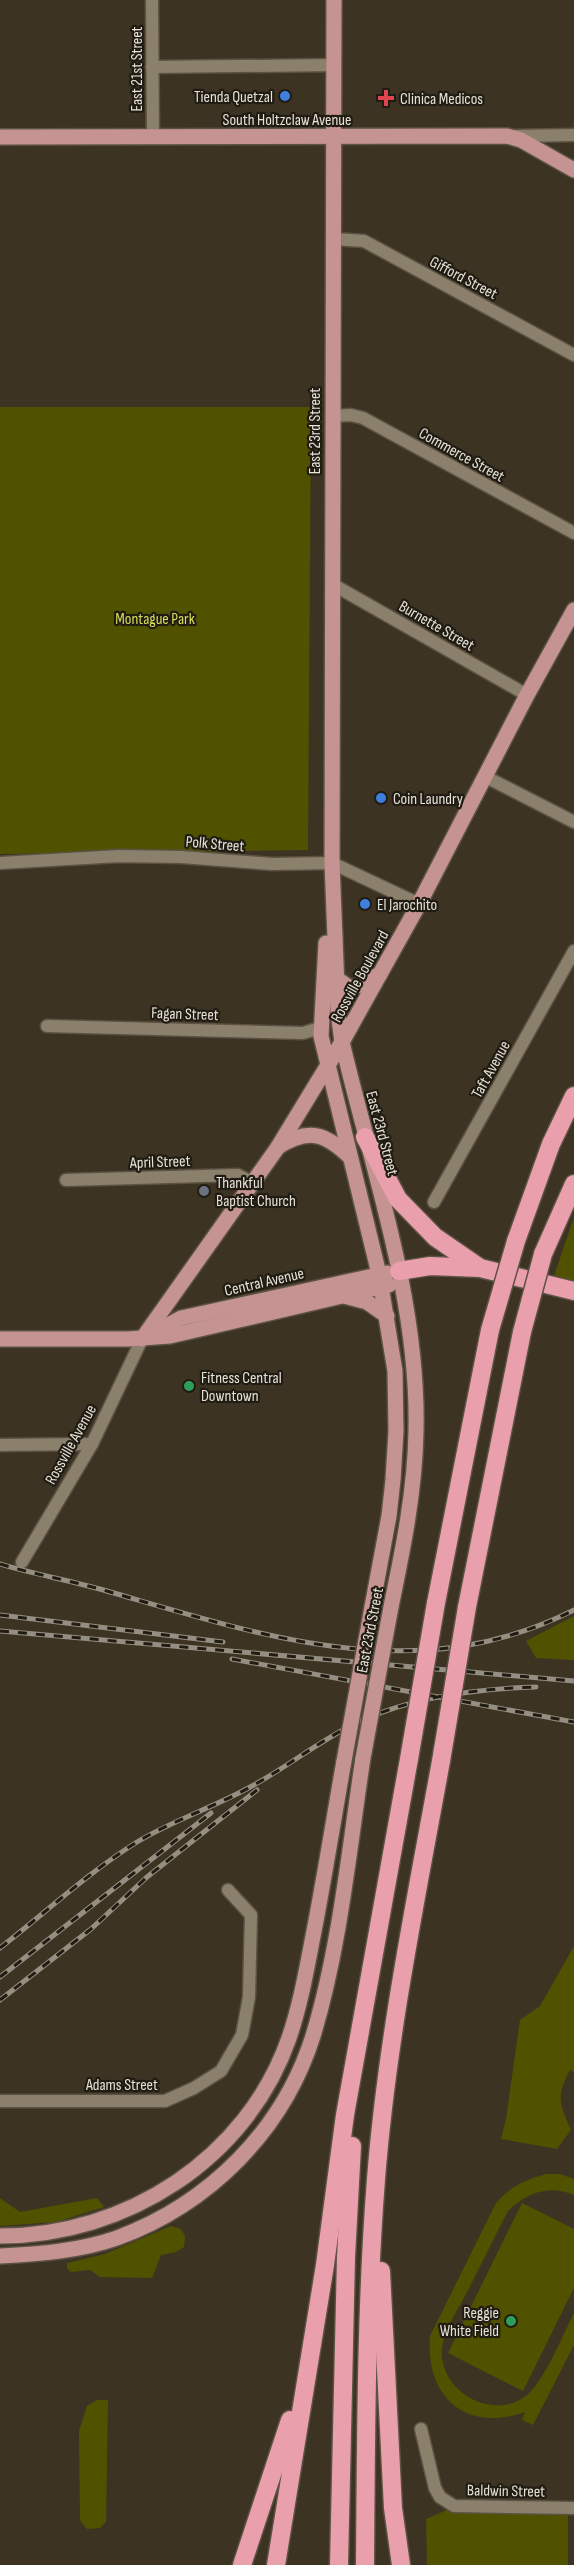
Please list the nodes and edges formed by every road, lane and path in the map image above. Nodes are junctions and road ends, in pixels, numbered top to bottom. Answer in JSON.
{"nodes":[{"id":1,"x":152,"y":0,"type":"edge"},
{"id":2,"x":334,"y":0,"type":"edge"},
{"id":3,"x":335,"y":65,"type":"junction"},
{"id":4,"x":152,"y":67,"type":"junction"},
{"id":5,"x":574,"y":135,"type":"edge"},
{"id":6,"x":507,"y":136,"type":"junction"},
{"id":7,"x":153,"y":137,"type":"junction"},
{"id":8,"x":335,"y":137,"type":"junction"},
{"id":9,"x":0,"y":138,"type":"edge"},
{"id":10,"x":574,"y":170,"type":"edge"},
{"id":11,"x":334,"y":239,"type":"junction"},
{"id":12,"x":574,"y":356,"type":"edge"},
{"id":13,"x":332,"y":416,"type":"junction"},
{"id":14,"x":574,"y":533,"type":"edge"},
{"id":15,"x":332,"y":584,"type":"junction"},
{"id":16,"x":574,"y":610,"type":"edge"},
{"id":17,"x":527,"y":695,"type":"junction"},
{"id":18,"x":486,"y":777,"type":"junction"},
{"id":19,"x":574,"y":822,"type":"edge"},
{"id":20,"x":0,"y":862,"type":"edge"},
{"id":21,"x":332,"y":862,"type":"junction"},
{"id":22,"x":419,"y":904,"type":"junction"},
{"id":23,"x":574,"y":951,"type":"edge"},
{"id":24,"x":380,"y":974,"type":"junction"},
{"id":25,"x":336,"y":978,"type":"junction"},
{"id":26,"x":47,"y":1026,"type":"dead end"},
{"id":27,"x":320,"y":1028,"type":"junction"},
{"id":28,"x":342,"y":1042,"type":"junction"},
{"id":29,"x":327,"y":1067,"type":"junction"},
{"id":30,"x":574,"y":1096,"type":"edge"},
{"id":31,"x":365,"y":1137,"type":"junction"},
{"id":32,"x":279,"y":1147,"type":"junction"},
{"id":33,"x":350,"y":1157,"type":"junction"},
{"id":34,"x":66,"y":1180,"type":"dead end"},
{"id":35,"x":253,"y":1183,"type":"junction"},
{"id":36,"x":574,"y":1184,"type":"edge"},
{"id":37,"x":570,"y":1198,"type":"edge"},
{"id":38,"x":434,"y":1202,"type":"dead end"},
{"id":39,"x":480,"y":1268,"type":"junction"},
{"id":40,"x":400,"y":1276,"type":"junction"},
{"id":41,"x":380,"y":1280,"type":"junction"},
{"id":42,"x":574,"y":1291,"type":"edge"},
{"id":43,"x":341,"y":1296,"type":"junction"},
{"id":44,"x":387,"y":1316,"type":"junction"},
{"id":45,"x":0,"y":1338,"type":"edge"},
{"id":46,"x":142,"y":1339,"type":"junction"},
{"id":47,"x":92,"y":1444,"type":"junction"},
{"id":48,"x":0,"y":1445,"type":"edge"},
{"id":49,"x":22,"y":1562,"type":"dead end"},
{"id":50,"x":228,"y":1890,"type":"dead end"},
{"id":51,"x":380,"y":1930,"type":"junction"},
{"id":52,"x":0,"y":2101,"type":"edge"},
{"id":53,"x":376,"y":2177,"type":"junction"},
{"id":54,"x":0,"y":2236,"type":"edge"},
{"id":55,"x":0,"y":2256,"type":"edge"},
{"id":56,"x":307,"y":2370,"type":"junction"},
{"id":57,"x":421,"y":2428,"type":"dead end"},
{"id":58,"x":574,"y":2508,"type":"edge"},
{"id":59,"x":242,"y":2565,"type":"edge"},
{"id":60,"x":276,"y":2565,"type":"edge"},
{"id":61,"x":339,"y":2565,"type":"edge"},
{"id":62,"x":364,"y":2565,"type":"edge"},
{"id":63,"x":401,"y":2565,"type":"edge"}],
"edges":[{"from":1,"to":4,"type":"street","name":"East 21st Street"},
{"from":2,"to":3,"type":"main road","name":"East 23rd Street"},
{"from":3,"to":4,"type":"street"},
{"from":3,"to":8,"type":"main road","name":"East 23rd Street"},
{"from":4,"to":7,"type":"street","name":"East 21st Street"},
{"from":5,"to":6,"type":"street","name":"South Holtzclaw Avenue"},
{"from":6,"to":8,"type":"main road","name":"South Holtzclaw Avenue"},
{"from":6,"to":10,"type":"main road"},
{"from":7,"to":8,"type":"main road","name":"South Holtzclaw Avenue"},
{"from":7,"to":9,"type":"main road","name":"South Holtzclaw Avenue"},
{"from":8,"to":11,"type":"main road","name":"East 23rd Street"},
{"from":11,"to":12,"type":"street","name":"Gifford Street"},
{"from":11,"to":13,"type":"main road","name":"East 23rd Street"},
{"from":13,"to":14,"type":"street","name":"Commerce Street"},
{"from":13,"to":15,"type":"main road","name":"East 23rd Street"},
{"from":15,"to":17,"type":"street","name":"Burnette Street"},
{"from":15,"to":21,"type":"main road","name":"East 23rd Street"},
{"from":16,"to":17,"type":"main road","name":"Rossville Boulevard"},
{"from":17,"to":18,"type":"main road","name":"Rossville Boulevard"},
{"from":18,"to":19,"type":"street"},
{"from":18,"to":22,"type":"main road","name":"Rossville Boulevard"},
{"from":20,"to":21,"type":"street","name":"Polk Street"},
{"from":21,"to":22,"type":"street","name":"Polk Street"},
{"from":21,"to":25,"type":"main road","name":"East 23rd Street"},
{"from":21,"to":27,"type":"main road","name":"East 23rd Street"},
{"from":22,"to":24,"type":"main road","name":"Rossville Boulevard"},
{"from":23,"to":38,"type":"street","name":"Taft Avenue"},
{"from":24,"to":25,"type":"main road"},
{"from":24,"to":28,"type":"main road","name":"Rossville Boulevard"},
{"from":25,"to":28,"type":"main road","name":"East 23rd Street"},
{"from":26,"to":27,"type":"street","name":"Fagan Street"},
{"from":27,"to":29,"type":"main road","name":"East 23rd Street"},
{"from":28,"to":29,"type":"main road","name":"Rossville Boulevard"},
{"from":28,"to":31,"type":"main road","name":"East 23rd Street"},
{"from":29,"to":32,"type":"main road","name":"Rossville Boulevard"},
{"from":29,"to":33,"type":"main road","name":"East 23rd Street"},
{"from":30,"to":51,"type":"highway","bridge":true},
{"from":31,"to":39,"type":"highway"},
{"from":31,"to":40,"type":"main road","name":"East 23rd Street"},
{"from":32,"to":33,"type":"main road"},
{"from":32,"to":35,"type":"main road","name":"Rossville Boulevard"},
{"from":33,"to":41,"type":"main road","name":"East 23rd Street"},
{"from":34,"to":35,"type":"street","name":"April Street"},
{"from":35,"to":46,"type":"main road","name":"Rossville Boulevard"},
{"from":36,"to":37,"type":"highway"},
{"from":37,"to":53,"type":"highway","bridge":true},
{"from":39,"to":40,"type":"highway"},
{"from":39,"to":42,"type":"highway"},
{"from":40,"to":41,"type":"main road","name":"Central Avenue"},
{"from":40,"to":55,"type":"main road","name":"East 23rd Street","bridge":true},
{"from":41,"to":43,"type":"main road","name":"Central Avenue"},
{"from":41,"to":44,"type":"main road","name":"East 23rd Street"},
{"from":41,"to":46,"type":"main road","name":"Central Avenue"},
{"from":43,"to":44,"type":"main road"},
{"from":43,"to":46,"type":"main road","name":"Central Avenue"},
{"from":44,"to":54,"type":"main road","name":"East 23rd Street","bridge":true},
{"from":45,"to":46,"type":"main road","name":"Central Avenue"},
{"from":46,"to":47,"type":"street","name":"Rossville Avenue"},
{"from":47,"to":48,"type":"street"},
{"from":47,"to":49,"type":"street","name":"Rossville Avenue"},
{"from":50,"to":52,"type":"street","name":"Adams Street"},
{"from":51,"to":56,"type":"highway"},
{"from":51,"to":61,"type":"highway"},
{"from":53,"to":62,"type":"highway"},
{"from":53,"to":63,"type":"highway"},
{"from":56,"to":59,"type":"highway"},
{"from":56,"to":60,"type":"highway"},
{"from":57,"to":58,"type":"street","name":"Baldwin Street"}]}
